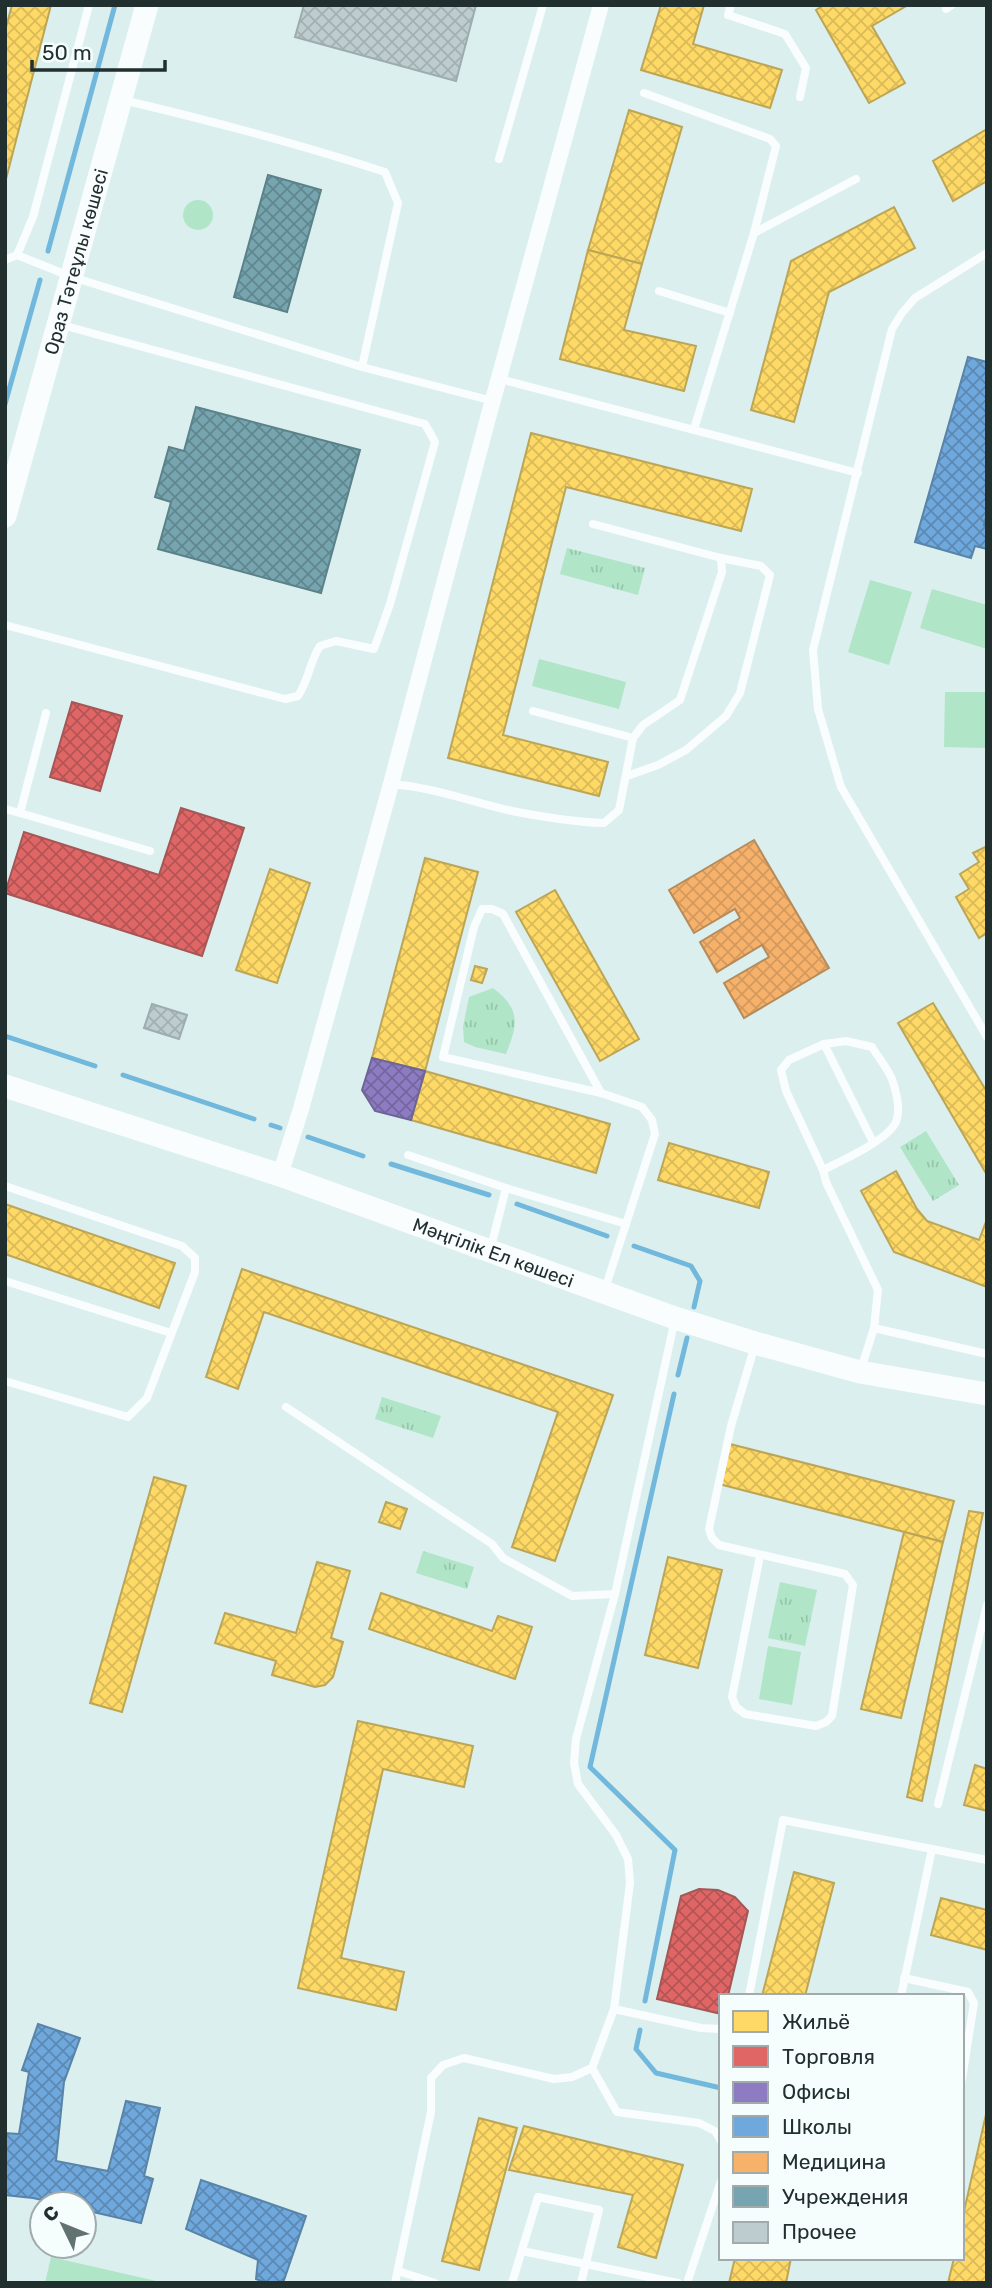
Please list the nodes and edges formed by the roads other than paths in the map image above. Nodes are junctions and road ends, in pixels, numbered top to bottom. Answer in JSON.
{"nodes":[{"id":1,"x":89,"y":5,"type":"edge"},
{"id":2,"x":147,"y":5,"type":"edge"},
{"id":3,"x":543,"y":5,"type":"edge"},
{"id":4,"x":601,"y":5,"type":"edge"},
{"id":5,"x":731,"y":5,"type":"edge"},
{"id":6,"x":644,"y":93,"type":"dead end"},
{"id":7,"x":800,"y":97,"type":"dead end"},
{"id":8,"x":121,"y":100,"type":"junction"},
{"id":9,"x":499,"y":159,"type":"dead end"},
{"id":10,"x":856,"y":178,"type":"dead end"},
{"id":11,"x":754,"y":233,"type":"junction"},
{"id":12,"x":987,"y":253,"type":"edge"},
{"id":13,"x":17,"y":254,"type":"junction"},
{"id":14,"x":5,"y":260,"type":"edge"},
{"id":15,"x":72,"y":277,"type":"junction"},
{"id":16,"x":659,"y":291,"type":"dead end"},
{"id":17,"x":730,"y":313,"type":"junction"},
{"id":18,"x":58,"y":324,"type":"junction"},
{"id":19,"x":362,"y":367,"type":"junction"},
{"id":20,"x":500,"y":379,"type":"junction"},
{"id":21,"x":493,"y":401,"type":"junction"},
{"id":22,"x":694,"y":429,"type":"junction"},
{"id":23,"x":858,"y":473,"type":"junction"},
{"id":24,"x":5,"y":516,"type":"edge"},
{"id":25,"x":593,"y":524,"type":"dead end"},
{"id":26,"x":721,"y":558,"type":"junction"},
{"id":27,"x":5,"y":625,"type":"edge"},
{"id":28,"x":534,"y":711,"type":"dead end"},
{"id":29,"x":46,"y":713,"type":"dead end"},
{"id":30,"x":633,"y":738,"type":"junction"},
{"id":31,"x":627,"y":776,"type":"junction"},
{"id":32,"x":391,"y":784,"type":"junction"},
{"id":33,"x":5,"y":809,"type":"edge"},
{"id":34,"x":20,"y":813,"type":"junction"},
{"id":35,"x":150,"y":851,"type":"dead end"},
{"id":36,"x":987,"y":1037,"type":"edge"},
{"id":37,"x":824,"y":1044,"type":"junction"},
{"id":38,"x":5,"y":1086,"type":"edge"},
{"id":39,"x":601,"y":1093,"type":"junction"},
{"id":40,"x":873,"y":1142,"type":"junction"},
{"id":41,"x":408,"y":1155,"type":"dead end"},
{"id":42,"x":823,"y":1170,"type":"junction"},
{"id":43,"x":280,"y":1175,"type":"junction"},
{"id":44,"x":5,"y":1186,"type":"edge"},
{"id":45,"x":506,"y":1188,"type":"junction"},
{"id":46,"x":626,"y":1224,"type":"junction"},
{"id":47,"x":490,"y":1250,"type":"junction"},
{"id":48,"x":5,"y":1281,"type":"edge"},
{"id":49,"x":604,"y":1292,"type":"junction"},
{"id":50,"x":675,"y":1318,"type":"junction"},
{"id":51,"x":874,"y":1328,"type":"junction"},
{"id":52,"x":171,"y":1333,"type":"junction"},
{"id":53,"x":755,"y":1343,"type":"junction"},
{"id":54,"x":987,"y":1354,"type":"edge"},
{"id":55,"x":860,"y":1372,"type":"junction"},
{"id":56,"x":5,"y":1381,"type":"edge"},
{"id":57,"x":987,"y":1394,"type":"edge"},
{"id":58,"x":286,"y":1407,"type":"dead end"},
{"id":59,"x":760,"y":1556,"type":"junction"},
{"id":60,"x":615,"y":1594,"type":"junction"},
{"id":61,"x":987,"y":1605,"type":"edge"},
{"id":62,"x":939,"y":1804,"type":"dead end"},
{"id":63,"x":932,"y":1849,"type":"junction"},
{"id":64,"x":987,"y":1860,"type":"edge"},
{"id":65,"x":904,"y":1978,"type":"junction"},
{"id":66,"x":749,"y":1994,"type":"edge"},
{"id":67,"x":901,"y":1994,"type":"edge"},
{"id":68,"x":614,"y":2009,"type":"junction"},
{"id":69,"x":719,"y":2029,"type":"edge"},
{"id":70,"x":964,"y":2066,"type":"edge"},
{"id":71,"x":592,"y":2068,"type":"junction"},
{"id":72,"x":719,"y":2138,"type":"edge"},
{"id":73,"x":719,"y":2187,"type":"edge"},
{"id":74,"x":522,"y":2251,"type":"junction"},
{"id":75,"x":586,"y":2265,"type":"junction"},
{"id":76,"x":398,"y":2271,"type":"junction"},
{"id":77,"x":395,"y":2283,"type":"edge"},
{"id":78,"x":435,"y":2283,"type":"edge"},
{"id":79,"x":512,"y":2283,"type":"edge"},
{"id":80,"x":581,"y":2283,"type":"edge"},
{"id":81,"x":678,"y":2283,"type":"edge"},
{"id":82,"x":687,"y":2283,"type":"edge"}],
"edges":[{"from":1,"to":13,"type":"lane"},
{"from":2,"to":8,"type":"street","name":"Ораз Тәтеұлы көшесі"},
{"from":3,"to":9,"type":"lane"},
{"from":4,"to":20,"type":"street"},
{"from":5,"to":7,"type":"lane"},
{"from":6,"to":11,"type":"lane"},
{"from":8,"to":15,"type":"street","name":"Ораз Тәтеұлы көшесі"},
{"from":8,"to":19,"type":"lane"},
{"from":10,"to":11,"type":"lane"},
{"from":11,"to":17,"type":"lane"},
{"from":12,"to":23,"type":"lane"},
{"from":13,"to":14,"type":"lane"},
{"from":13,"to":15,"type":"lane"},
{"from":15,"to":18,"type":"street","name":"Ораз Тәтеұлы көшесі"},
{"from":15,"to":19,"type":"lane"},
{"from":16,"to":17,"type":"lane"},
{"from":17,"to":22,"type":"lane"},
{"from":18,"to":24,"type":"street","name":"Ораз Тәтеұлы көшесі"},
{"from":18,"to":27,"type":"lane"},
{"from":19,"to":21,"type":"lane"},
{"from":20,"to":21,"type":"street"},
{"from":20,"to":22,"type":"lane"},
{"from":21,"to":32,"type":"street"},
{"from":22,"to":23,"type":"lane"},
{"from":23,"to":36,"type":"lane"},
{"from":25,"to":26,"type":"lane"},
{"from":26,"to":30,"type":"lane"},
{"from":26,"to":31,"type":"lane"},
{"from":28,"to":30,"type":"lane"},
{"from":29,"to":34,"type":"lane"},
{"from":30,"to":31,"type":"lane"},
{"from":31,"to":32,"type":"lane"},
{"from":32,"to":43,"type":"street"},
{"from":33,"to":34,"type":"lane"},
{"from":34,"to":35,"type":"lane"},
{"from":37,"to":40,"type":"lane"},
{"from":37,"to":40,"type":"lane"},
{"from":37,"to":42,"type":"lane"},
{"from":38,"to":43,"type":"street","name":"Мәңгілік Ел көшесі"},
{"from":39,"to":39,"type":"lane"},
{"from":39,"to":46,"type":"lane"},
{"from":40,"to":42,"type":"lane"},
{"from":41,"to":45,"type":"lane"},
{"from":42,"to":51,"type":"lane"},
{"from":43,"to":47,"type":"street","name":"Мәңгілік Ел көшесі"},
{"from":44,"to":52,"type":"lane"},
{"from":45,"to":46,"type":"lane"},
{"from":45,"to":47,"type":"lane"},
{"from":46,"to":49,"type":"lane"},
{"from":47,"to":49,"type":"street","name":"Мәңгілік Ел көшесі"},
{"from":48,"to":52,"type":"lane"},
{"from":49,"to":50,"type":"street","name":"Мәңгілік Ел көшесі"},
{"from":50,"to":53,"type":"street","name":"Мәңгілік Ел көшесі"},
{"from":50,"to":60,"type":"lane"},
{"from":51,"to":54,"type":"lane"},
{"from":51,"to":55,"type":"lane"},
{"from":52,"to":56,"type":"lane"},
{"from":53,"to":55,"type":"street","name":"Мәңгілік Ел көшесі"},
{"from":53,"to":59,"type":"lane"},
{"from":55,"to":57,"type":"street","name":"Мәңгілік Ел көшесі"},
{"from":58,"to":60,"type":"lane"},
{"from":59,"to":59,"type":"lane"},
{"from":60,"to":68,"type":"lane"},
{"from":61,"to":62,"type":"lane"},
{"from":63,"to":64,"type":"lane"},
{"from":63,"to":65,"type":"lane"},
{"from":63,"to":66,"type":"lane"},
{"from":65,"to":67,"type":"lane"},
{"from":65,"to":70,"type":"lane"},
{"from":68,"to":69,"type":"lane"},
{"from":68,"to":71,"type":"lane"},
{"from":71,"to":72,"type":"lane"},
{"from":71,"to":76,"type":"lane"},
{"from":73,"to":82,"type":"lane"},
{"from":74,"to":75,"type":"lane"},
{"from":74,"to":75,"type":"lane"},
{"from":74,"to":79,"type":"lane"},
{"from":75,"to":80,"type":"lane"},
{"from":75,"to":81,"type":"lane"},
{"from":76,"to":77,"type":"lane"},
{"from":76,"to":78,"type":"lane"}]}
